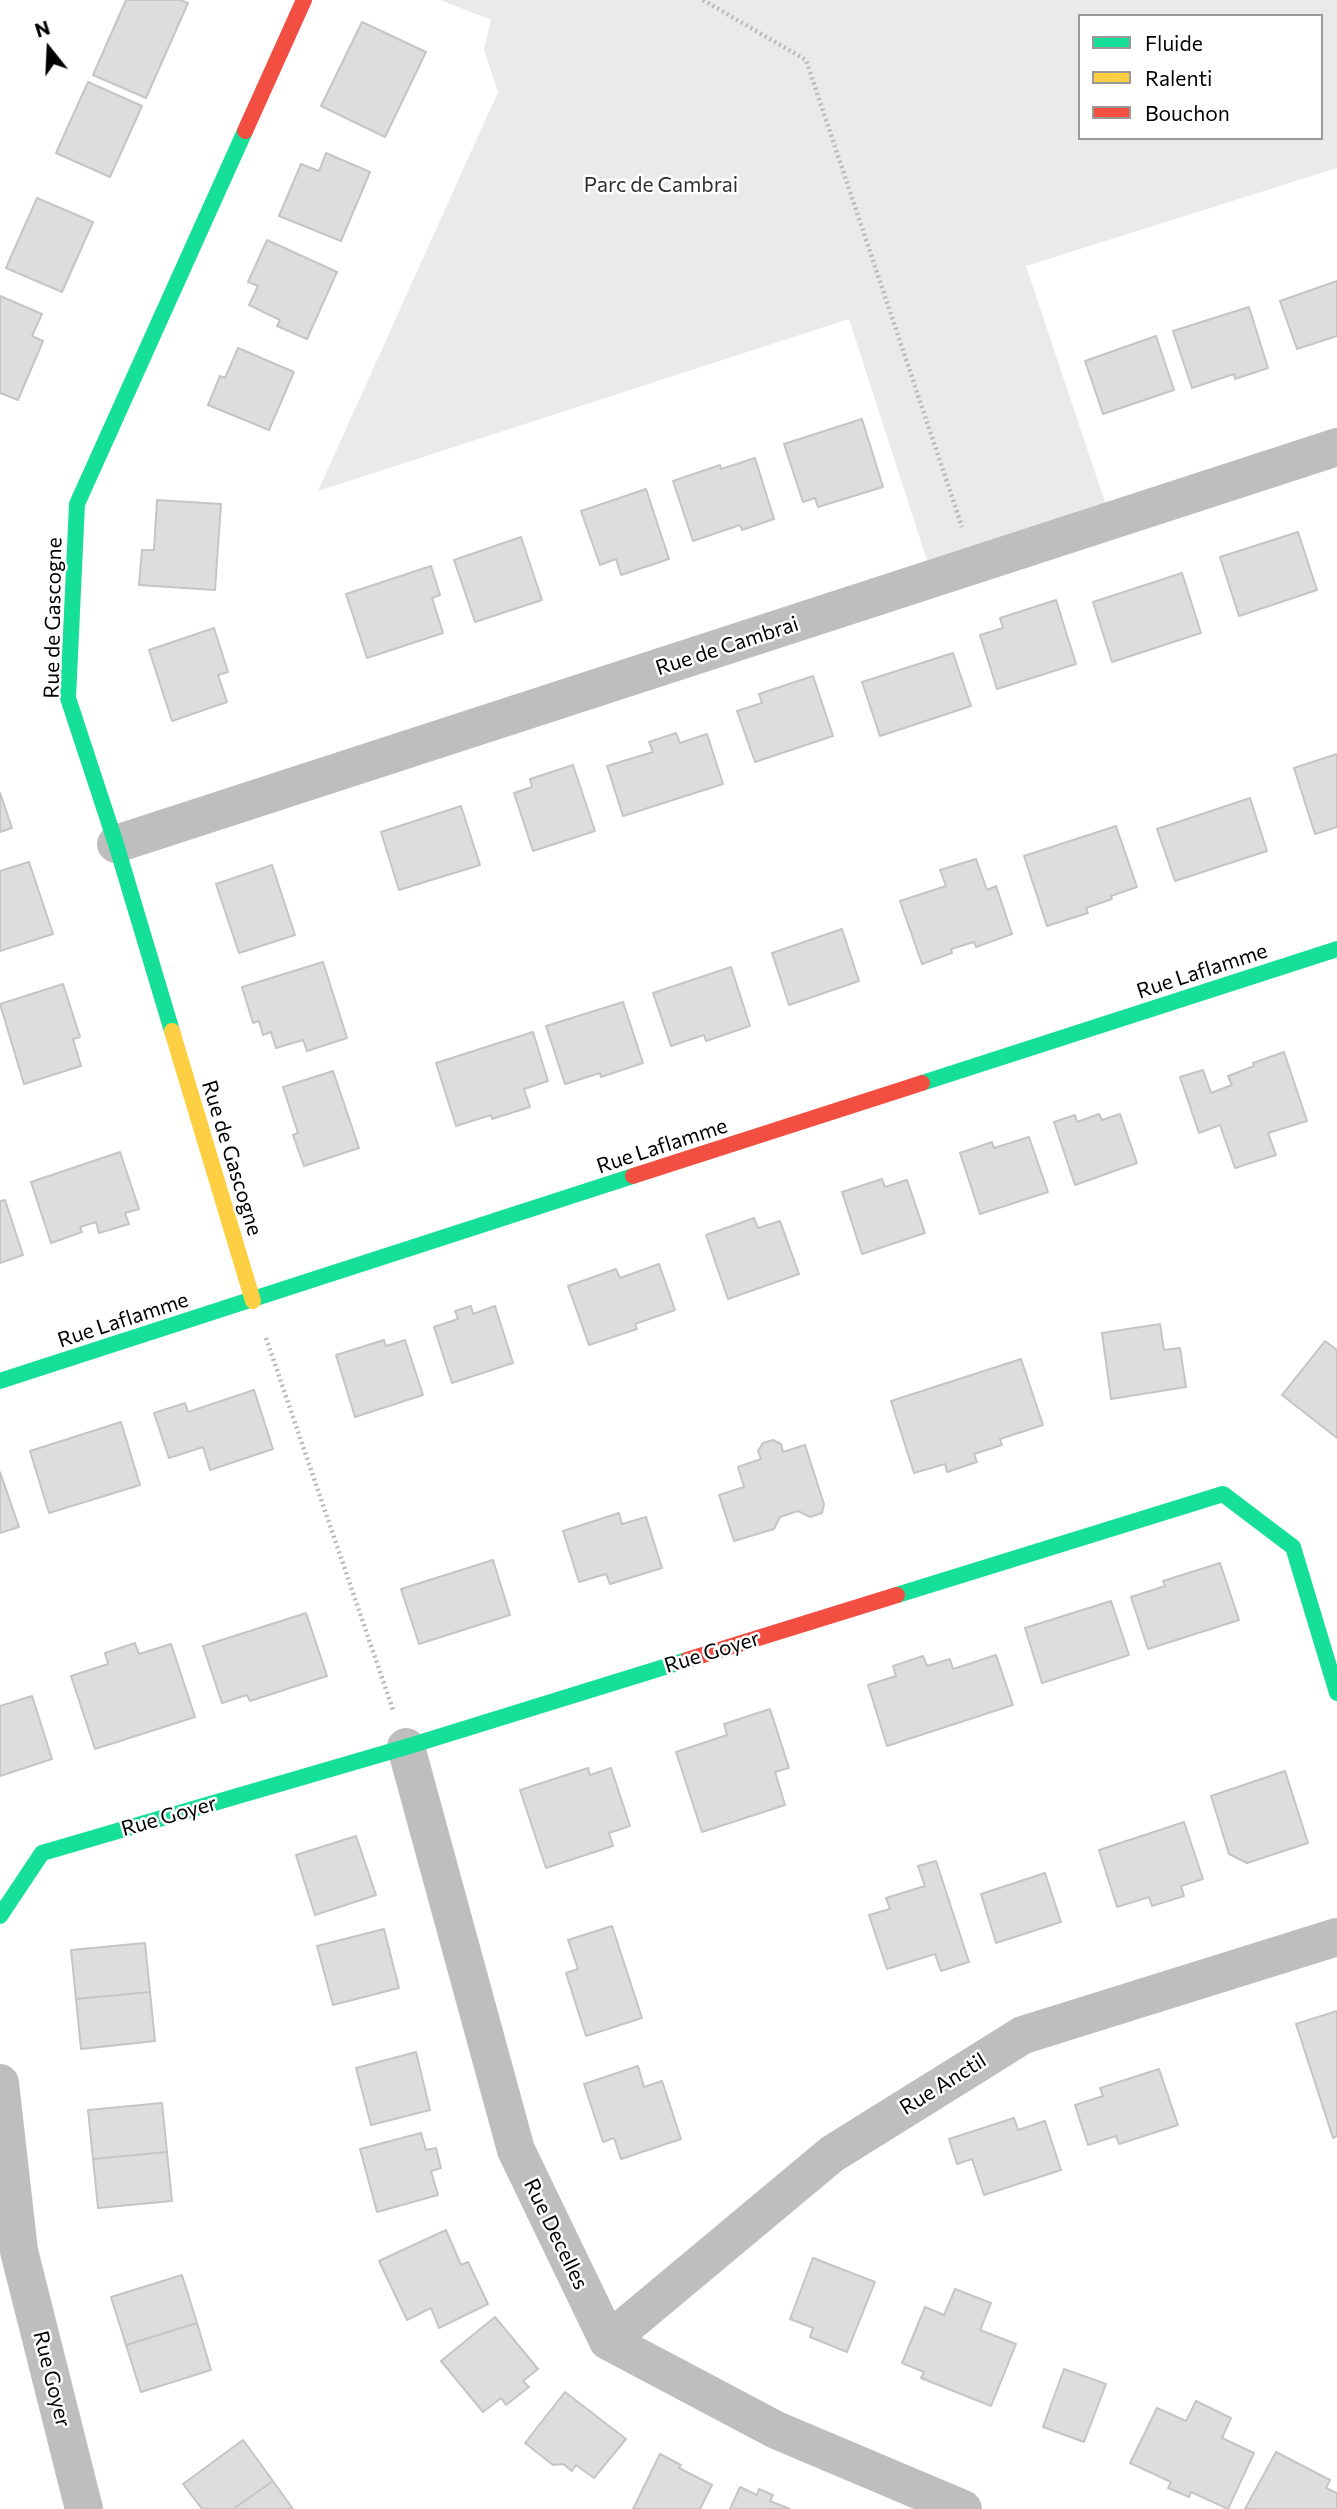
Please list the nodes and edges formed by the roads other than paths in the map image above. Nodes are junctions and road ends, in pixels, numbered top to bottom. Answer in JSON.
{"nodes":[{"id":1,"x":304,"y":0,"type":"edge"},
{"id":2,"x":1337,"y":447,"type":"edge"},
{"id":3,"x":116,"y":844,"type":"junction"},
{"id":4,"x":1337,"y":949,"type":"edge"},
{"id":5,"x":253,"y":1301,"type":"junction"},
{"id":6,"x":0,"y":1381,"type":"edge"},
{"id":7,"x":1337,"y":1693,"type":"edge"},
{"id":8,"x":406,"y":1747,"type":"junction"},
{"id":9,"x":0,"y":1916,"type":"edge"},
{"id":10,"x":1337,"y":1937,"type":"edge"},
{"id":11,"x":0,"y":2083,"type":"edge"},
{"id":12,"x":608,"y":2341,"type":"junction"},
{"id":13,"x":84,"y":2509,"type":"edge"},
{"id":14,"x":963,"y":2509,"type":"edge"}],
"edges":[{"from":1,"to":3,"type":"street","name":"Rue de Gascogne"},
{"from":2,"to":3,"type":"street","name":"Rue de Cambrai"},
{"from":3,"to":5,"type":"street","name":"Rue de Gascogne"},
{"from":4,"to":5,"type":"street","name":"Rue Laflamme"},
{"from":5,"to":6,"type":"street","name":"Rue Laflamme"},
{"from":7,"to":8,"type":"street","name":"Rue Goyer"},
{"from":8,"to":9,"type":"street","name":"Rue Goyer"},
{"from":8,"to":12,"type":"street","name":"Rue Decelles"},
{"from":10,"to":12,"type":"street","name":"Rue Anctil"},
{"from":11,"to":13,"type":"street","name":"Rue Goyer"},
{"from":12,"to":14,"type":"street"}]}
